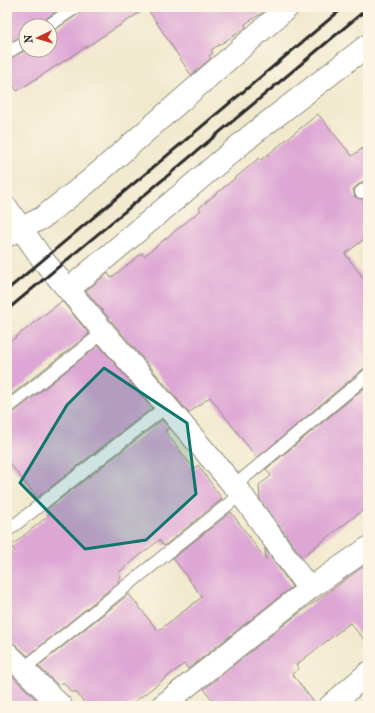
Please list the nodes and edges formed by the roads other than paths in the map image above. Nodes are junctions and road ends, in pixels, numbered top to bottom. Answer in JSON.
{"nodes":[{"id":1,"x":76,"y":7,"type":"edge"},
{"id":2,"x":288,"y":7,"type":"edge"},
{"id":3,"x":58,"y":19,"type":"edge"},
{"id":4,"x":368,"y":45,"type":"edge"},
{"id":5,"x":18,"y":46,"type":"edge"},
{"id":6,"x":7,"y":53,"type":"edge"},
{"id":7,"x":7,"y":208,"type":"edge"},
{"id":8,"x":14,"y":232,"type":"edge"},
{"id":9,"x":69,"y":289,"type":"junction"},
{"id":10,"x":104,"y":332,"type":"junction"},
{"id":11,"x":368,"y":375,"type":"edge"},
{"id":12,"x":167,"y":406,"type":"junction"},
{"id":13,"x":7,"y":408,"type":"edge"},
{"id":14,"x":238,"y":490,"type":"junction"},
{"id":15,"x":7,"y":531,"type":"edge"},
{"id":16,"x":368,"y":548,"type":"edge"},
{"id":17,"x":309,"y":589,"type":"junction"},
{"id":18,"x":7,"y":653,"type":"edge"},
{"id":19,"x":23,"y":669,"type":"junction"},
{"id":20,"x":368,"y":673,"type":"edge"},
{"id":21,"x":61,"y":706,"type":"edge"},
{"id":22,"x":162,"y":706,"type":"edge"},
{"id":23,"x":330,"y":706,"type":"edge"}],
"edges":[{"from":1,"to":3,"type":"lane"},
{"from":2,"to":8,"type":"street"},
{"from":4,"to":9,"type":"street"},
{"from":5,"to":6,"type":"lane"},
{"from":7,"to":8,"type":"street"},
{"from":8,"to":9,"type":"street"},
{"from":9,"to":10,"type":"street"},
{"from":10,"to":12,"type":"street"},
{"from":10,"to":13,"type":"lane"},
{"from":11,"to":14,"type":"lane"},
{"from":12,"to":14,"type":"street"},
{"from":12,"to":15,"type":"lane"},
{"from":14,"to":17,"type":"street"},
{"from":14,"to":19,"type":"lane"},
{"from":16,"to":17,"type":"street"},
{"from":17,"to":22,"type":"street"},
{"from":18,"to":19,"type":"street"},
{"from":19,"to":21,"type":"street"},
{"from":20,"to":23,"type":"street"}]}
